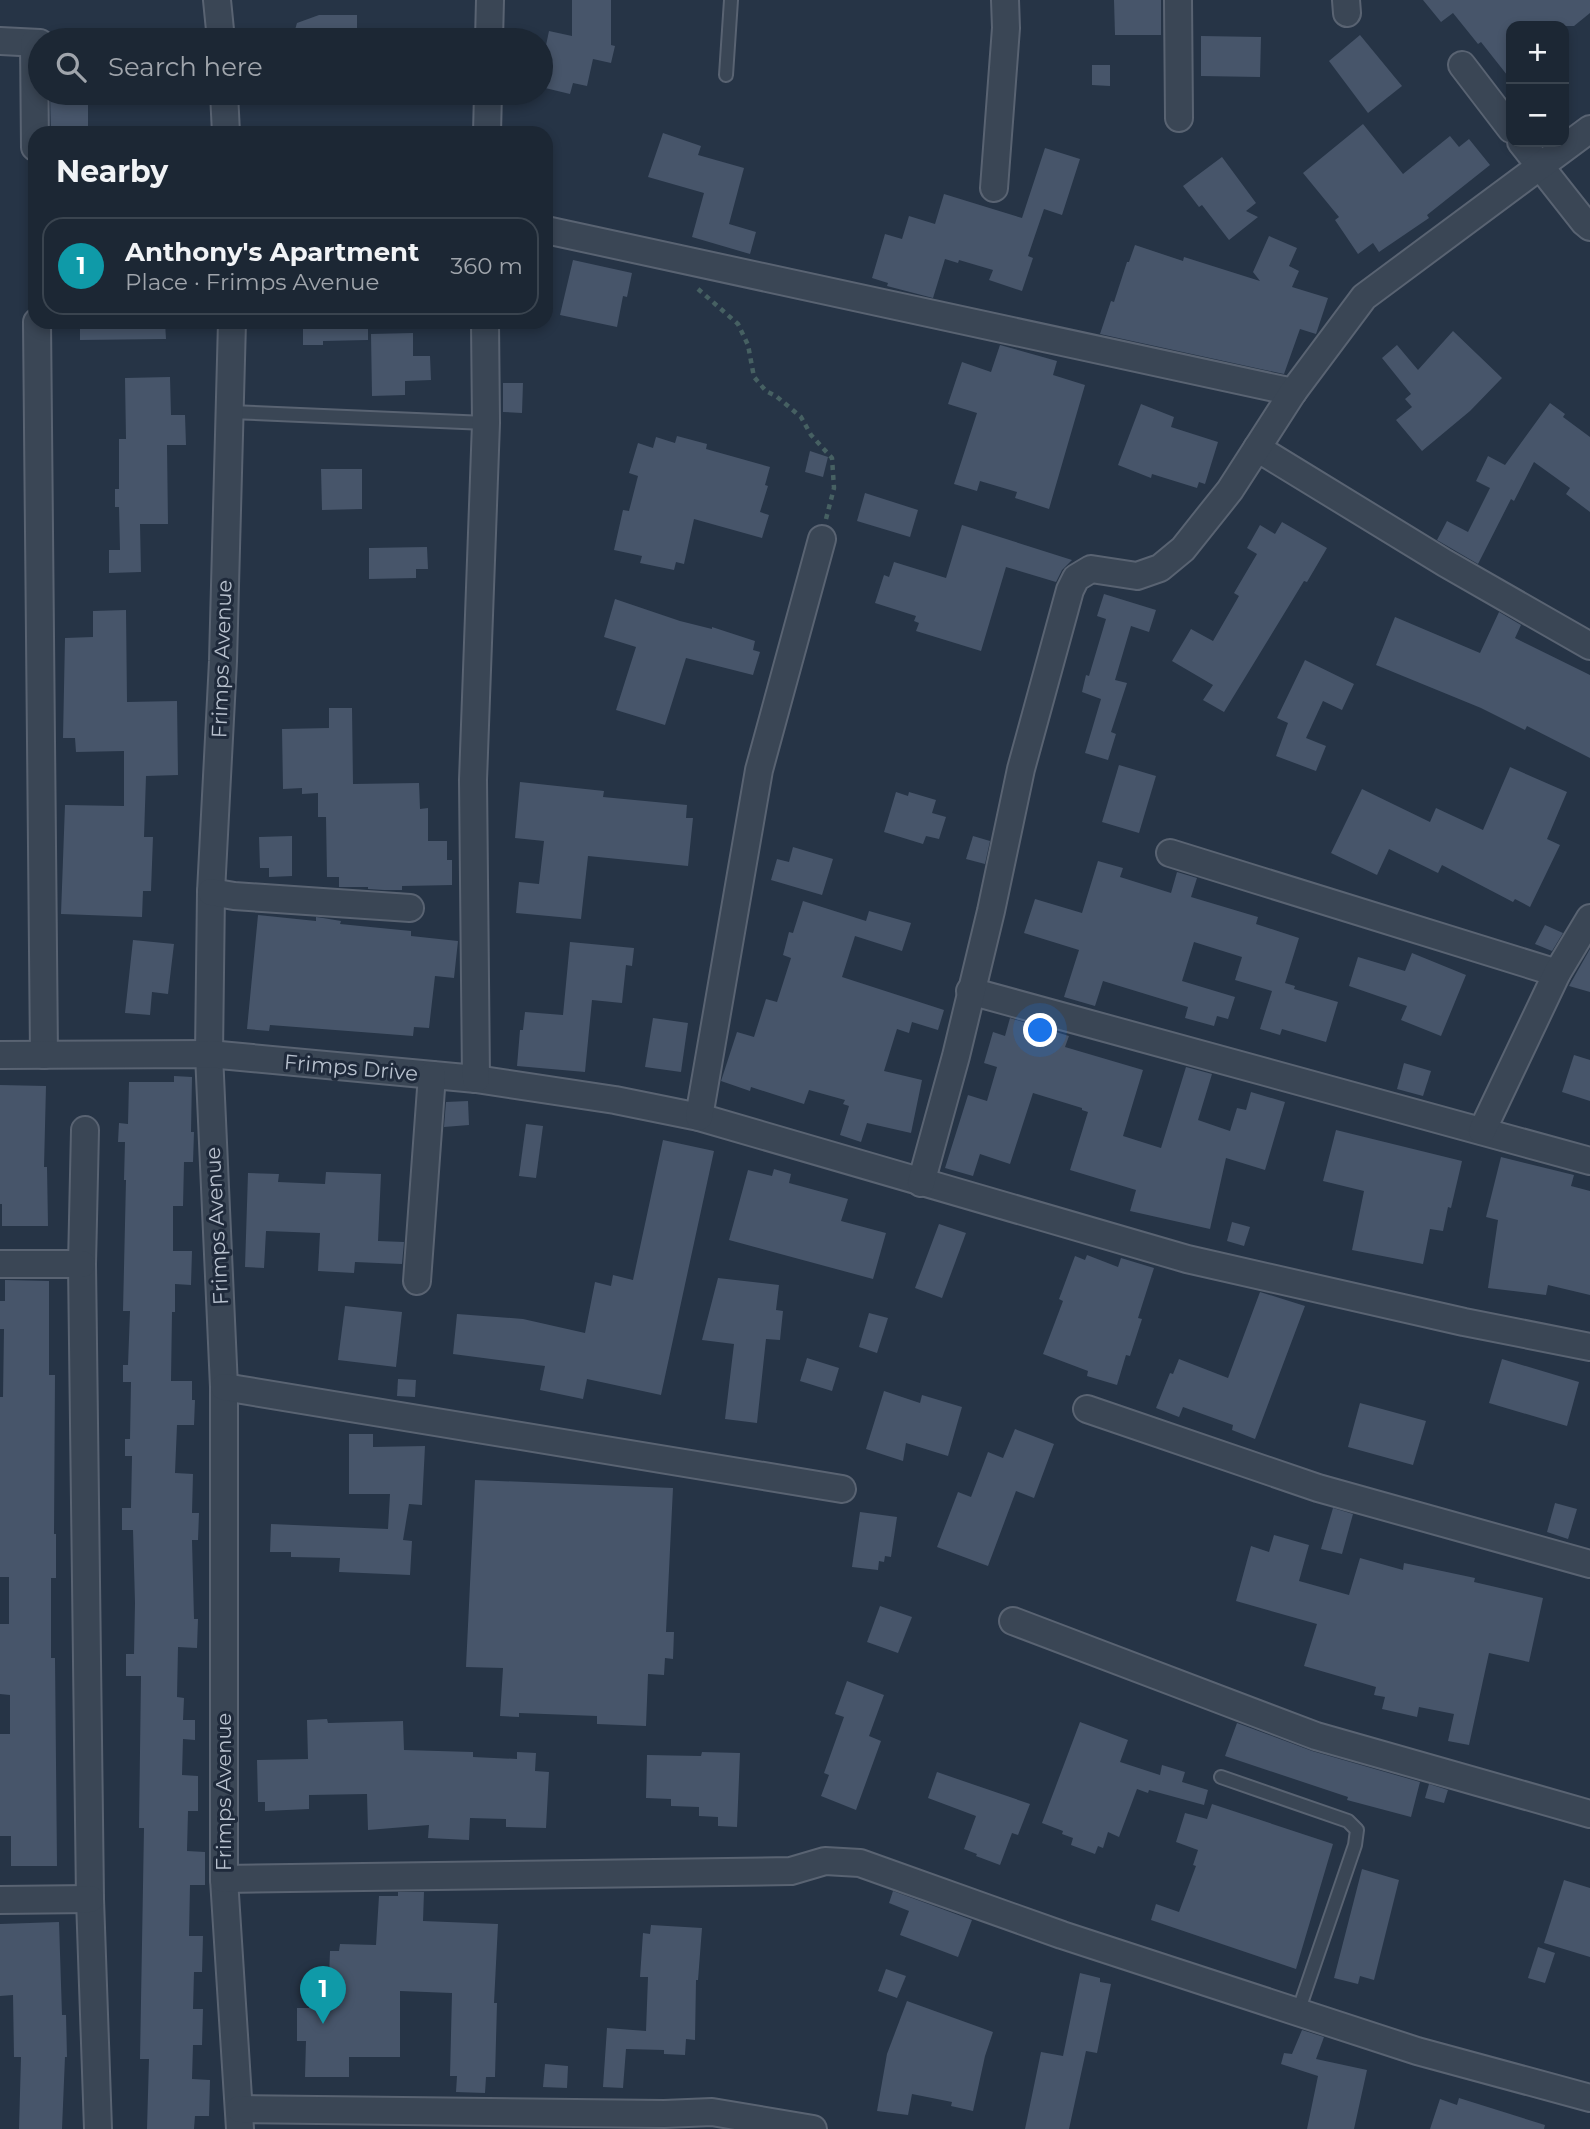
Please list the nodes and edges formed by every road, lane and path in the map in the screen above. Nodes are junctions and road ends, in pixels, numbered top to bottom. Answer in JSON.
{"nodes":[{"id":1,"x":217,"y":0,"type":"edge"},
{"id":2,"x":490,"y":0,"type":"edge"},
{"id":3,"x":731,"y":0,"type":"edge"},
{"id":4,"x":1005,"y":0,"type":"edge"},
{"id":5,"x":1178,"y":0,"type":"edge"},
{"id":6,"x":220,"y":28,"type":"edge"},
{"id":7,"x":489,"y":28,"type":"edge"},
{"id":8,"x":0,"y":41,"type":"edge"},
{"id":9,"x":28,"y":43,"type":"edge"},
{"id":10,"x":1462,"y":65,"type":"dead end"},
{"id":11,"x":726,"y":75,"type":"dead end"},
{"id":12,"x":36,"y":105,"type":"edge"},
{"id":13,"x":225,"y":105,"type":"edge"},
{"id":14,"x":488,"y":105,"type":"edge"},
{"id":15,"x":1178,"y":118,"type":"dead end"},
{"id":16,"x":1506,"y":123,"type":"edge"},
{"id":17,"x":35,"y":126,"type":"edge"},
{"id":18,"x":226,"y":126,"type":"edge"},
{"id":19,"x":487,"y":126,"type":"edge"},
{"id":20,"x":1590,"y":129,"type":"edge"},
{"id":21,"x":1525,"y":147,"type":"edge"},
{"id":22,"x":1540,"y":166,"type":"junction"},
{"id":23,"x":994,"y":188,"type":"dead end"},
{"id":24,"x":1590,"y":227,"type":"edge"},
{"id":25,"x":553,"y":232,"type":"edge"},
{"id":26,"x":686,"y":260,"type":"junction"},
{"id":27,"x":37,"y":329,"type":"edge"},
{"id":28,"x":232,"y":329,"type":"edge"},
{"id":29,"x":485,"y":329,"type":"edge"},
{"id":30,"x":1293,"y":392,"type":"junction"},
{"id":31,"x":230,"y":412,"type":"junction"},
{"id":32,"x":486,"y":422,"type":"junction"},
{"id":33,"x":1257,"y":447,"type":"junction"},
{"id":34,"x":822,"y":539,"type":"joint"},
{"id":35,"x":1590,"y":646,"type":"edge"},
{"id":36,"x":1170,"y":853,"type":"dead end"},
{"id":37,"x":211,"y":892,"type":"junction"},
{"id":38,"x":410,"y":908,"type":"dead end"},
{"id":39,"x":1590,"y":918,"type":"edge"},
{"id":40,"x":1557,"y":973,"type":"junction"},
{"id":41,"x":970,"y":991,"type":"junction"},
{"id":42,"x":209,"y":1054,"type":"junction"},
{"id":43,"x":0,"y":1055,"type":"edge"},
{"id":44,"x":44,"y":1055,"type":"junction"},
{"id":45,"x":432,"y":1075,"type":"junction"},
{"id":46,"x":477,"y":1079,"type":"junction"},
{"id":47,"x":699,"y":1117,"type":"junction"},
{"id":48,"x":85,"y":1130,"type":"dead end"},
{"id":49,"x":1482,"y":1132,"type":"junction"},
{"id":50,"x":1590,"y":1161,"type":"edge"},
{"id":51,"x":921,"y":1183,"type":"junction"},
{"id":52,"x":0,"y":1264,"type":"edge"},
{"id":53,"x":82,"y":1264,"type":"junction"},
{"id":54,"x":417,"y":1280,"type":"dead end"},
{"id":55,"x":1590,"y":1347,"type":"edge"},
{"id":56,"x":225,"y":1387,"type":"junction"},
{"id":57,"x":1087,"y":1409,"type":"dead end"},
{"id":58,"x":842,"y":1489,"type":"dead end"},
{"id":59,"x":1590,"y":1564,"type":"edge"},
{"id":60,"x":1013,"y":1621,"type":"dead end"},
{"id":61,"x":1221,"y":1777,"type":"dead end"},
{"id":62,"x":1590,"y":1814,"type":"edge"},
{"id":63,"x":224,"y":1879,"type":"junction"},
{"id":64,"x":90,"y":1899,"type":"junction"},
{"id":65,"x":0,"y":1900,"type":"edge"},
{"id":66,"x":1298,"y":2012,"type":"junction"},
{"id":67,"x":1590,"y":2098,"type":"edge"},
{"id":68,"x":240,"y":2119,"type":"edge"},
{"id":69,"x":98,"y":2129,"type":"edge"},
{"id":70,"x":813,"y":2129,"type":"edge"}],
"edges":[{"from":1,"to":6,"type":"street"},
{"from":2,"to":7,"type":"street"},
{"from":3,"to":11,"type":"lane"},
{"from":4,"to":23,"type":"street"},
{"from":5,"to":15,"type":"street"},
{"from":8,"to":9,"type":"street"},
{"from":10,"to":16,"type":"street"},
{"from":12,"to":17,"type":"street"},
{"from":13,"to":18,"type":"street"},
{"from":14,"to":19,"type":"street"},
{"from":20,"to":22,"type":"street"},
{"from":21,"to":22,"type":"street"},
{"from":22,"to":24,"type":"street"},
{"from":22,"to":30,"type":"street"},
{"from":25,"to":26,"type":"street"},
{"from":26,"to":30,"type":"street"},
{"from":26,"to":34,"type":"path"},
{"from":27,"to":44,"type":"street"},
{"from":28,"to":31,"type":"street","name":"Frimps Avenue"},
{"from":29,"to":32,"type":"street"},
{"from":30,"to":33,"type":"street"},
{"from":31,"to":32,"type":"lane"},
{"from":31,"to":37,"type":"street","name":"Frimps Avenue"},
{"from":32,"to":46,"type":"street"},
{"from":33,"to":35,"type":"street"},
{"from":33,"to":41,"type":"street"},
{"from":34,"to":47,"type":"street"},
{"from":36,"to":40,"type":"street"},
{"from":37,"to":38,"type":"street"},
{"from":37,"to":42,"type":"street","name":"Frimps Avenue"},
{"from":39,"to":40,"type":"street"},
{"from":40,"to":49,"type":"street"},
{"from":41,"to":49,"type":"street"},
{"from":41,"to":51,"type":"street"},
{"from":42,"to":44,"type":"street","name":"Frimps Drive"},
{"from":42,"to":45,"type":"street","name":"Frimps Drive"},
{"from":42,"to":56,"type":"street","name":"Frimps Avenue"},
{"from":43,"to":44,"type":"street","name":"Frimps Drive"},
{"from":45,"to":46,"type":"street","name":"Frimps Drive"},
{"from":45,"to":54,"type":"street"},
{"from":46,"to":47,"type":"street","name":"Frimps Drive"},
{"from":47,"to":51,"type":"street","name":"Frimps Drive"},
{"from":48,"to":53,"type":"street"},
{"from":49,"to":50,"type":"street"},
{"from":51,"to":55,"type":"street","name":"Frimps Drive"},
{"from":52,"to":53,"type":"street"},
{"from":53,"to":64,"type":"street"},
{"from":56,"to":58,"type":"street"},
{"from":56,"to":63,"type":"street","name":"Frimps Avenue"},
{"from":57,"to":59,"type":"street"},
{"from":60,"to":62,"type":"street"},
{"from":61,"to":66,"type":"lane"},
{"from":63,"to":66,"type":"street"},
{"from":63,"to":68,"type":"street","name":"Frimps Avenue"},
{"from":64,"to":65,"type":"street"},
{"from":64,"to":69,"type":"street"},
{"from":66,"to":67,"type":"street"},
{"from":68,"to":70,"type":"street"}]}
